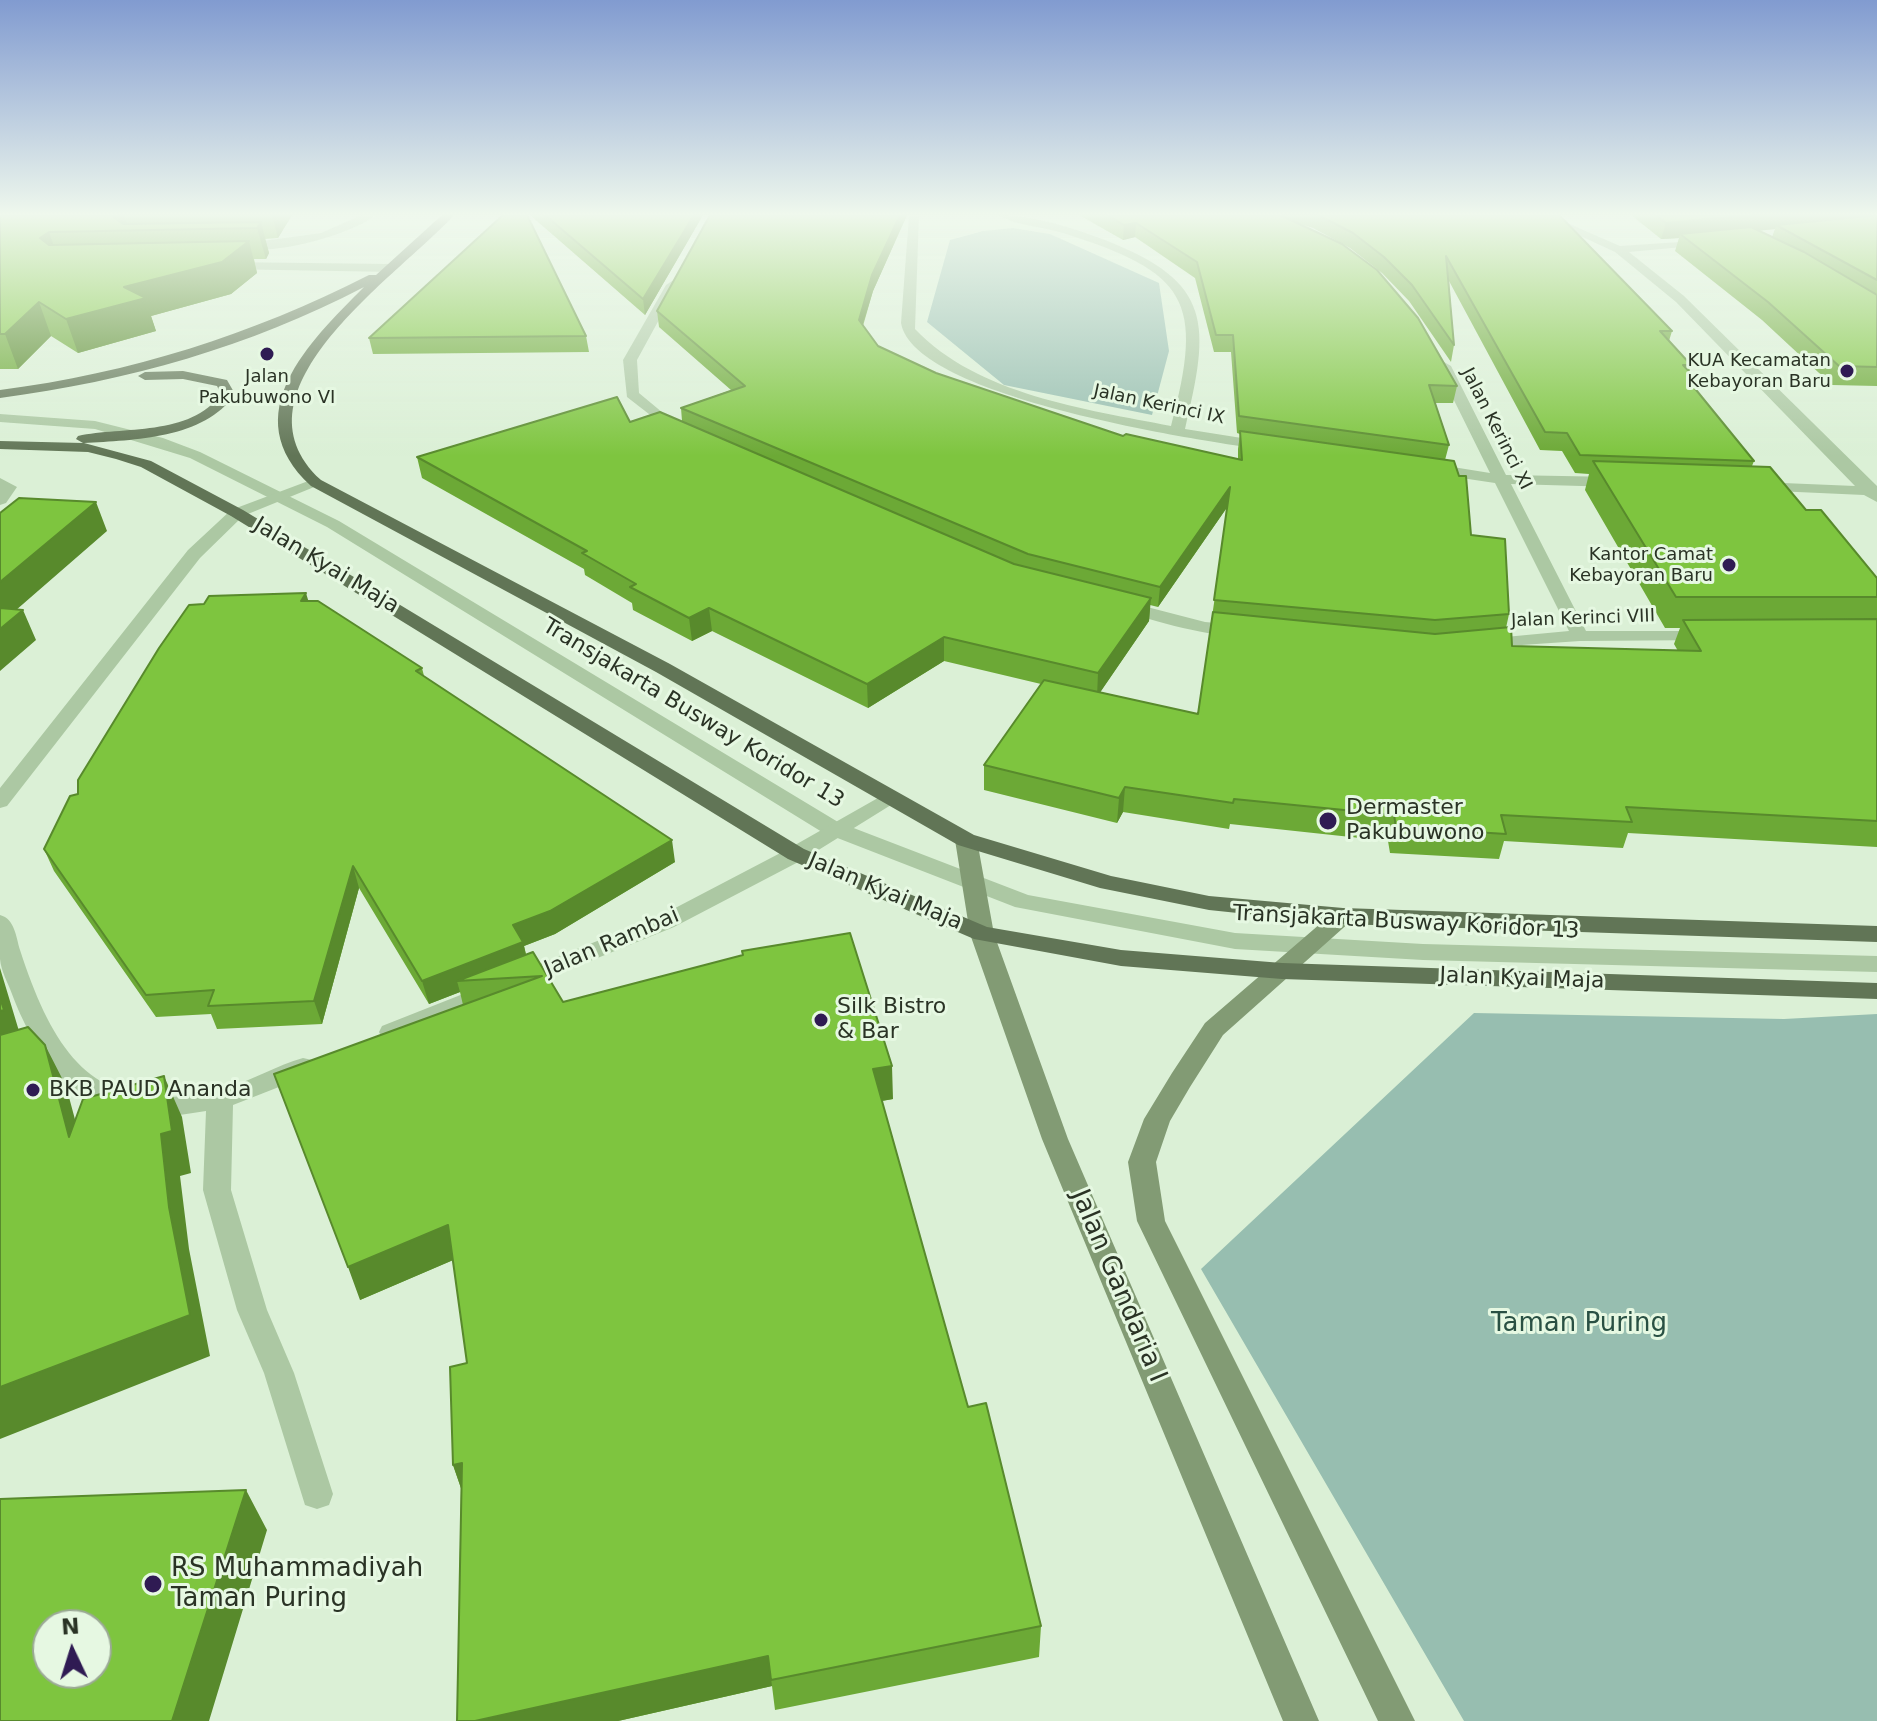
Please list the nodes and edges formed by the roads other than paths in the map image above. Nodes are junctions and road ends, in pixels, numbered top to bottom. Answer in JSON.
{"nodes":[{"id":1,"x":338,"y":295,"type":"edge"},
{"id":2,"x":367,"y":295,"type":"edge"},
{"id":3,"x":667,"y":295,"type":"edge"},
{"id":4,"x":909,"y":295,"type":"edge"},
{"id":5,"x":1181,"y":295,"type":"edge"},
{"id":6,"x":1675,"y":295,"type":"edge"},
{"id":7,"x":1438,"y":356,"type":"edge"},
{"id":8,"x":84,"y":381,"type":"junction"},
{"id":9,"x":0,"y":394,"type":"edge"},
{"id":10,"x":0,"y":418,"type":"edge"},
{"id":11,"x":1177,"y":433,"type":"junction"},
{"id":12,"x":687,"y":436,"type":"edge"},
{"id":13,"x":0,"y":445,"type":"edge"},
{"id":14,"x":1285,"y":448,"type":"edge"},
{"id":15,"x":1409,"y":466,"type":"edge"},
{"id":16,"x":1501,"y":479,"type":"junction"},
{"id":17,"x":1633,"y":482,"type":"edge"},
{"id":18,"x":0,"y":483,"type":"edge"},
{"id":19,"x":316,"y":483,"type":"junction"},
{"id":20,"x":1744,"y":487,"type":"edge"},
{"id":21,"x":1875,"y":494,"type":"edge"},
{"id":22,"x":0,"y":500,"type":"edge"},
{"id":23,"x":237,"y":513,"type":"junction"},
{"id":24,"x":1097,"y":600,"type":"edge"},
{"id":25,"x":1250,"y":631,"type":"edge"},
{"id":26,"x":1721,"y":635,"type":"edge"},
{"id":27,"x":1580,"y":636,"type":"junction"},
{"id":28,"x":1460,"y":646,"type":"edge"},
{"id":29,"x":892,"y":796,"type":"junction"},
{"id":30,"x":0,"y":802,"type":"edge"},
{"id":31,"x":966,"y":840,"type":"junction"},
{"id":32,"x":796,"y":854,"type":"junction"},
{"id":33,"x":1343,"y":916,"type":"junction"},
{"id":34,"x":0,"y":923,"type":"edge"},
{"id":35,"x":982,"y":934,"type":"junction"},
{"id":36,"x":1877,"y":934,"type":"edge"},
{"id":37,"x":1877,"y":964,"type":"edge"},
{"id":38,"x":1282,"y":971,"type":"junction"},
{"id":39,"x":1877,"y":991,"type":"edge"},
{"id":40,"x":367,"y":1042,"type":"edge"},
{"id":41,"x":55,"y":1054,"type":"junction"},
{"id":42,"x":323,"y":1059,"type":"edge"},
{"id":43,"x":28,"y":1062,"type":"edge"},
{"id":44,"x":220,"y":1099,"type":"junction"},
{"id":45,"x":317,"y":1494,"type":"dead end"},
{"id":46,"x":1301,"y":1721,"type":"edge"},
{"id":47,"x":1397,"y":1721,"type":"edge"}],
"edges":[{"from":1,"to":8,"type":"main road"},
{"from":2,"to":19,"type":"main road"},
{"from":3,"to":12,"type":"street"},
{"from":4,"to":11,"type":"street","name":"Jalan Kerinci IX"},
{"from":5,"to":11,"type":"street"},
{"from":6,"to":21,"type":"street"},
{"from":7,"to":16,"type":"street","name":"Jalan Kerinci XI"},
{"from":8,"to":9,"type":"main road"},
{"from":8,"to":13,"type":"main road"},
{"from":10,"to":37,"type":"street","name":"Transjakarta Busway Koridor 13"},
{"from":11,"to":14,"type":"street","name":"Jalan Kerinci IX"},
{"from":13,"to":23,"type":"main road","name":"Jalan Kyai Maja"},
{"from":15,"to":16,"type":"street"},
{"from":16,"to":17,"type":"street"},
{"from":16,"to":27,"type":"street","name":"Jalan Kerinci XI"},
{"from":18,"to":22,"type":"street"},
{"from":19,"to":23,"type":"street"},
{"from":19,"to":29,"type":"main road"},
{"from":20,"to":21,"type":"street"},
{"from":23,"to":30,"type":"street"},
{"from":23,"to":32,"type":"main road","name":"Jalan Kyai Maja"},
{"from":24,"to":25,"type":"street"},
{"from":26,"to":27,"type":"street","name":"Jalan Kerinci VIII"},
{"from":27,"to":28,"type":"street","name":"Jalan Kerinci VIII"},
{"from":29,"to":31,"type":"main road"},
{"from":29,"to":32,"type":"street","name":"Jalan Rambai"},
{"from":31,"to":33,"type":"main road"},
{"from":31,"to":35,"type":"main road","name":"Jalan Gandaria I"},
{"from":32,"to":35,"type":"main road","name":"Jalan Kyai Maja"},
{"from":32,"to":40,"type":"street","name":"Jalan Rambai"},
{"from":33,"to":36,"type":"main road"},
{"from":33,"to":38,"type":"main road"},
{"from":34,"to":41,"type":"street"},
{"from":35,"to":38,"type":"main road","name":"Jalan Kyai Maja"},
{"from":35,"to":46,"type":"main road","name":"Jalan Gandaria I"},
{"from":38,"to":39,"type":"main road","name":"Jalan Kyai Maja"},
{"from":38,"to":47,"type":"main road"},
{"from":41,"to":43,"type":"street"},
{"from":41,"to":44,"type":"street"},
{"from":42,"to":44,"type":"street"},
{"from":44,"to":45,"type":"street"}]}
